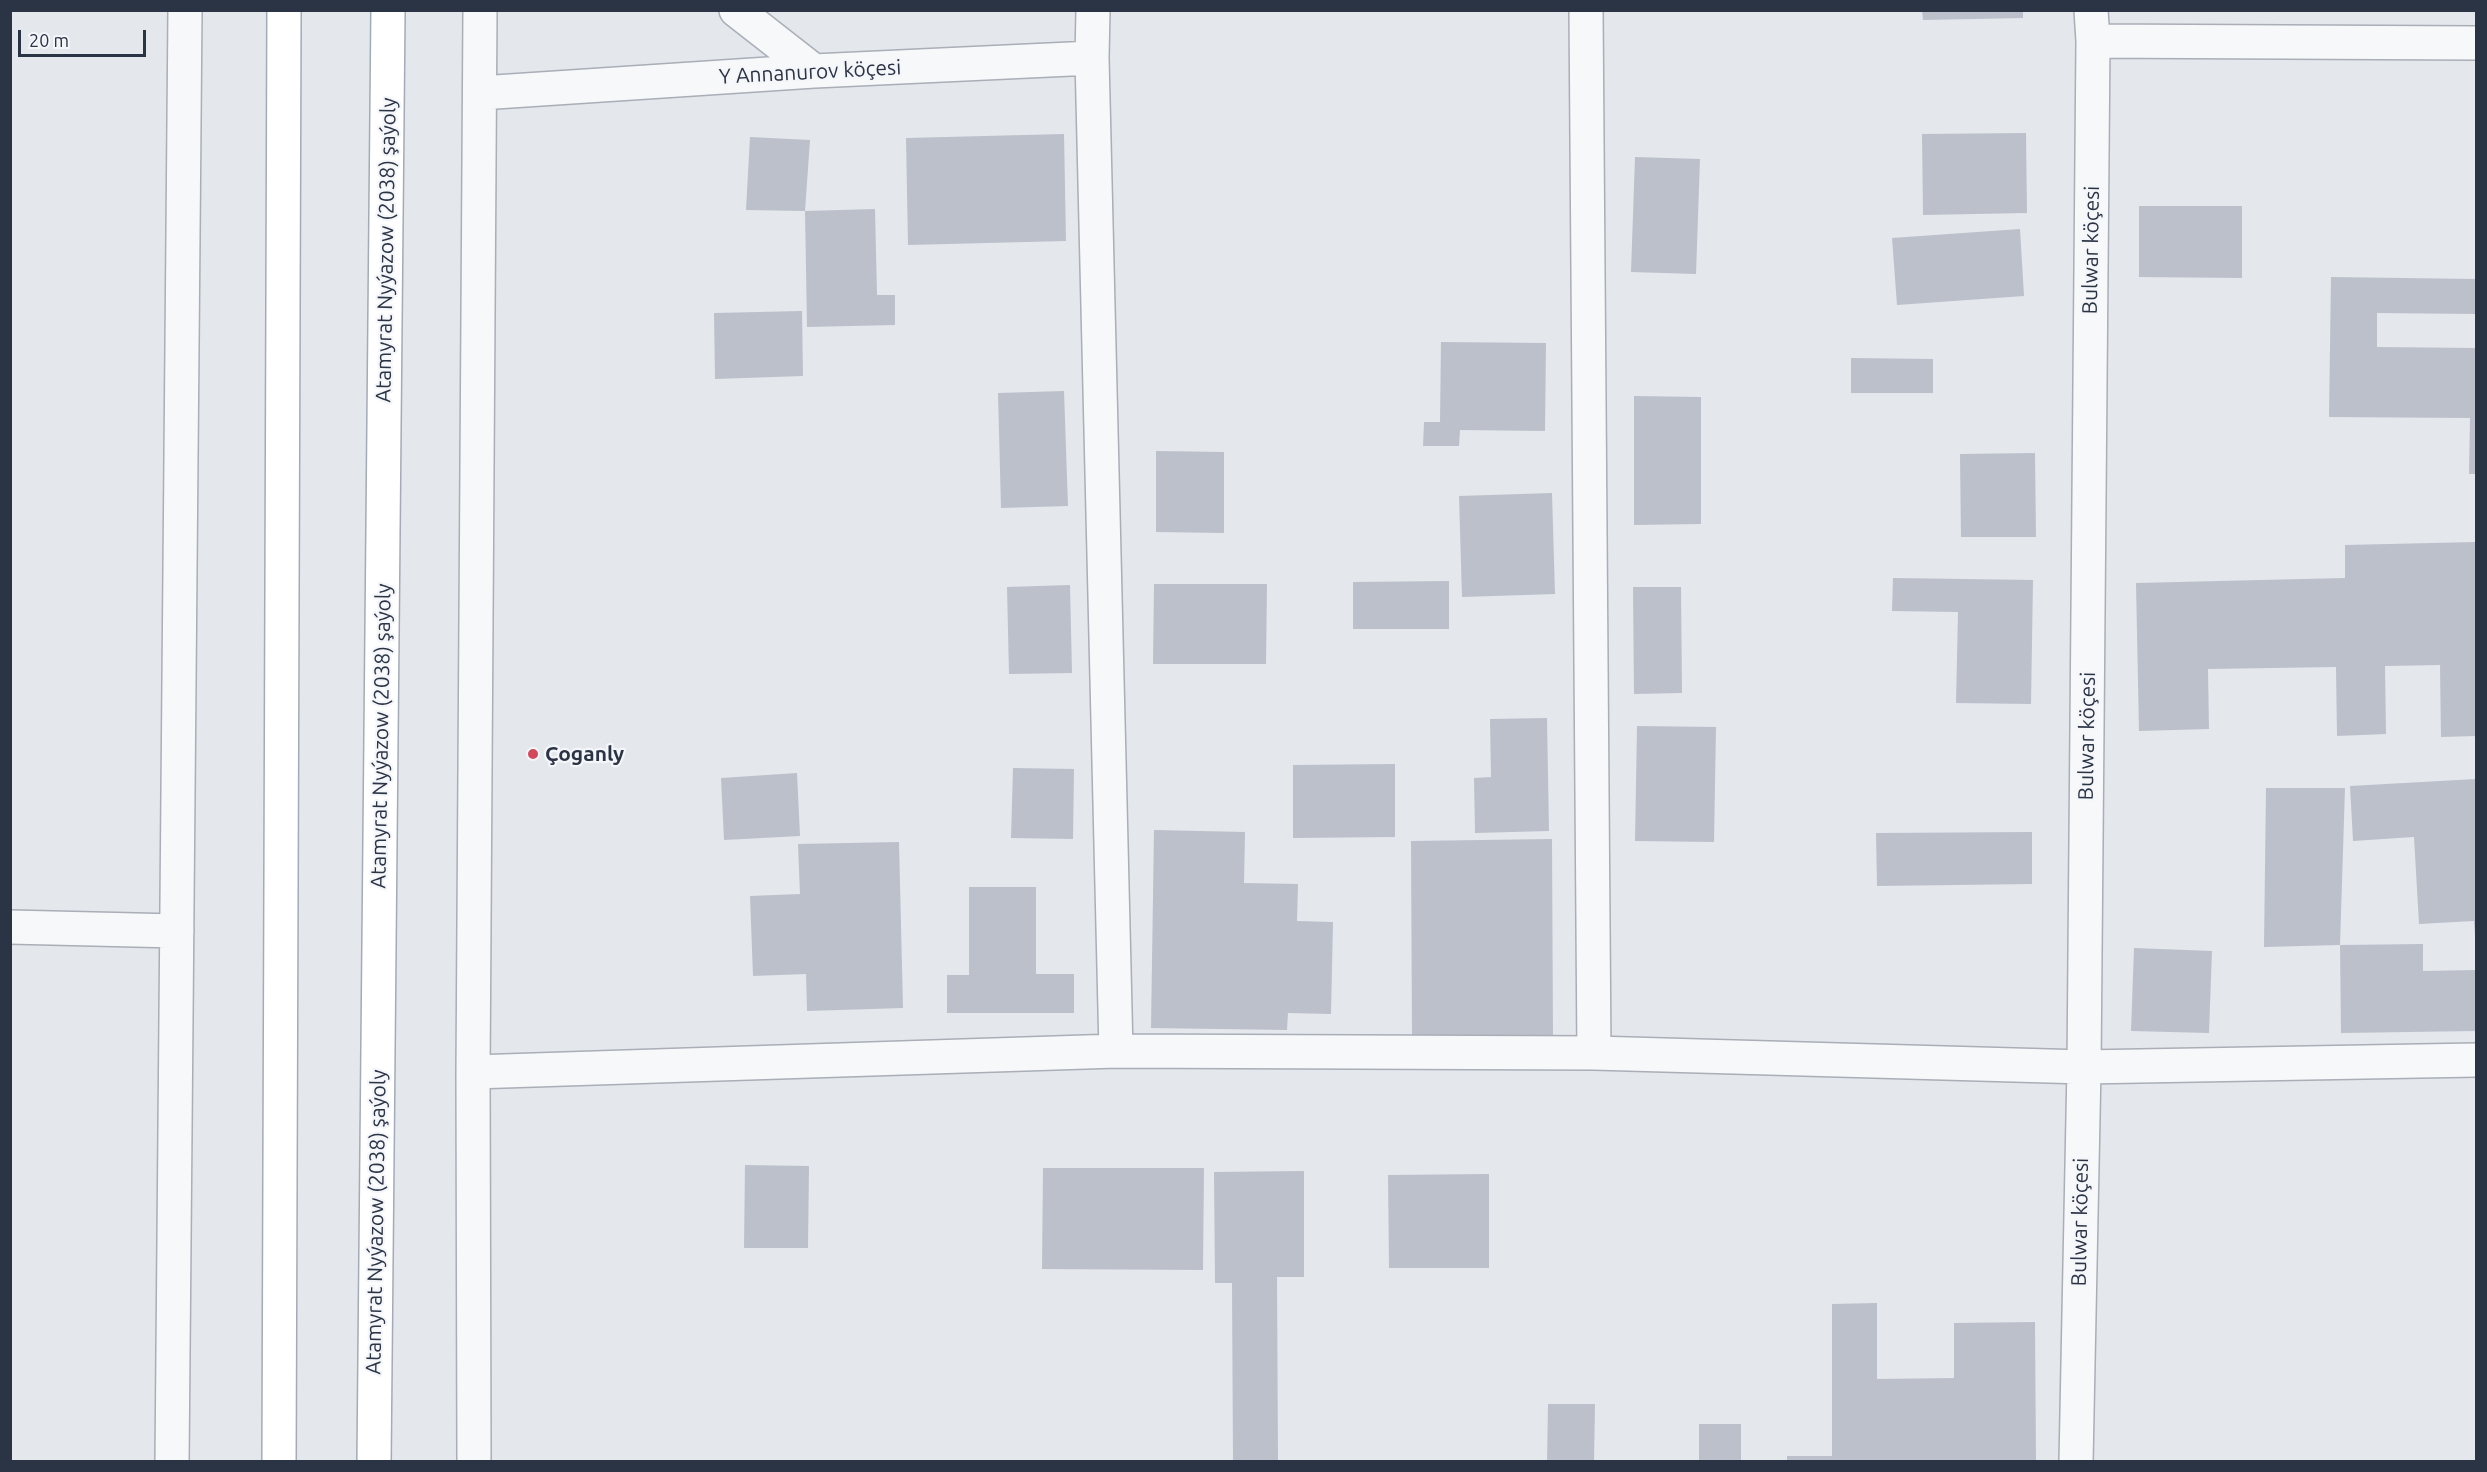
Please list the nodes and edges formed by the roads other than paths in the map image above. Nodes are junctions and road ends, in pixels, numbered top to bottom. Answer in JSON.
{"nodes":[{"id":1,"x":185,"y":10,"type":"edge"},
{"id":2,"x":284,"y":10,"type":"edge"},
{"id":3,"x":388,"y":10,"type":"edge"},
{"id":4,"x":480,"y":10,"type":"edge"},
{"id":5,"x":736,"y":10,"type":"edge"},
{"id":6,"x":1093,"y":10,"type":"edge"},
{"id":7,"x":1586,"y":10,"type":"edge"},
{"id":8,"x":2092,"y":26,"type":"edge"},
{"id":9,"x":2476,"y":43,"type":"edge"},
{"id":10,"x":1092,"y":58,"type":"junction"},
{"id":11,"x":814,"y":71,"type":"junction"},
{"id":12,"x":480,"y":93,"type":"junction"},
{"id":13,"x":10,"y":927,"type":"edge"},
{"id":14,"x":177,"y":931,"type":"junction"},
{"id":15,"x":1116,"y":1051,"type":"junction"},
{"id":16,"x":1594,"y":1053,"type":"junction"},
{"id":17,"x":2476,"y":1060,"type":"edge"},
{"id":18,"x":2084,"y":1067,"type":"junction"},
{"id":19,"x":473,"y":1072,"type":"junction"},
{"id":20,"x":172,"y":1461,"type":"edge"},
{"id":21,"x":279,"y":1461,"type":"edge"},
{"id":22,"x":374,"y":1461,"type":"edge"},
{"id":23,"x":474,"y":1461,"type":"edge"},
{"id":24,"x":2076,"y":1461,"type":"edge"}],
"edges":[{"from":1,"to":14,"type":"street"},
{"from":2,"to":21,"type":"main road"},
{"from":3,"to":22,"type":"main road","name":"Atamyrat Nyýazow (2038) şaýoly"},
{"from":4,"to":12,"type":"street"},
{"from":5,"to":11,"type":"street"},
{"from":6,"to":10,"type":"street"},
{"from":7,"to":16,"type":"street"},
{"from":8,"to":9,"type":"street"},
{"from":8,"to":18,"type":"street","name":"Bulwar köçesi"},
{"from":10,"to":11,"type":"street","name":"Y Annanurov köçesi"},
{"from":10,"to":15,"type":"street"},
{"from":11,"to":12,"type":"street","name":"Y Annanurov köçesi"},
{"from":12,"to":19,"type":"street"},
{"from":13,"to":14,"type":"street"},
{"from":14,"to":20,"type":"street"},
{"from":15,"to":16,"type":"street"},
{"from":15,"to":19,"type":"street"},
{"from":16,"to":18,"type":"street"},
{"from":17,"to":18,"type":"street"},
{"from":18,"to":24,"type":"street","name":"Bulwar köçesi"},
{"from":19,"to":23,"type":"street"}]}
